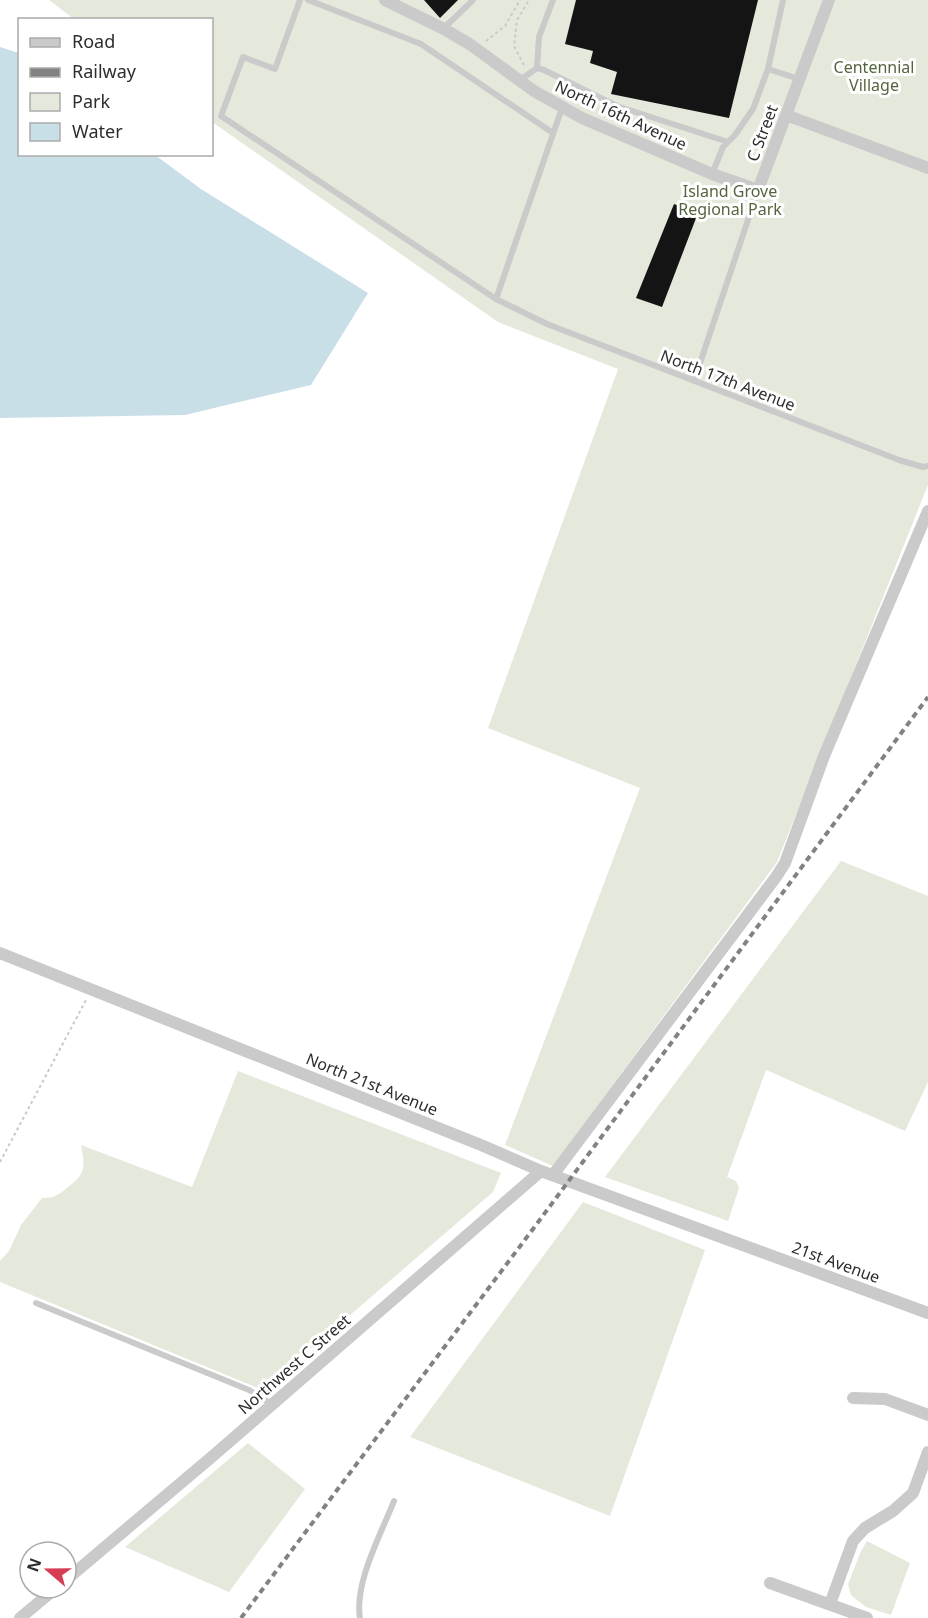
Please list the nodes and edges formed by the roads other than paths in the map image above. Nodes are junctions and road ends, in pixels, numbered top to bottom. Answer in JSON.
{"nodes":[{"id":1,"x":300,"y":0,"type":"edge"},
{"id":2,"x":308,"y":0,"type":"edge"},
{"id":3,"x":385,"y":0,"type":"edge"},
{"id":4,"x":473,"y":0,"type":"edge"},
{"id":5,"x":553,"y":0,"type":"edge"},
{"id":6,"x":783,"y":0,"type":"edge"},
{"id":7,"x":829,"y":0,"type":"edge"},
{"id":8,"x":444,"y":29,"type":"junction"},
{"id":9,"x":537,"y":68,"type":"junction"},
{"id":10,"x":768,"y":69,"type":"junction"},
{"id":11,"x":801,"y":79,"type":"junction"},
{"id":12,"x":519,"y":80,"type":"junction"},
{"id":13,"x":562,"y":108,"type":"junction"},
{"id":14,"x":786,"y":115,"type":"junction"},
{"id":15,"x":553,"y":133,"type":"junction"},
{"id":16,"x":728,"y":142,"type":"junction"},
{"id":17,"x":928,"y":168,"type":"edge"},
{"id":18,"x":712,"y":174,"type":"junction"},
{"id":19,"x":758,"y":190,"type":"junction"},
{"id":20,"x":496,"y":298,"type":"junction"},
{"id":21,"x":694,"y":381,"type":"junction"},
{"id":22,"x":928,"y":466,"type":"edge"},
{"id":23,"x":928,"y":511,"type":"edge"},
{"id":24,"x":0,"y":953,"type":"edge"},
{"id":25,"x":547,"y":1173,"type":"junction"},
{"id":26,"x":734,"y":1241,"type":"joint"},
{"id":27,"x":36,"y":1303,"type":"dead end"},
{"id":28,"x":928,"y":1313,"type":"edge"},
{"id":29,"x":853,"y":1398,"type":"dead end"},
{"id":30,"x":273,"y":1404,"type":"junction"},
{"id":31,"x":928,"y":1415,"type":"edge"},
{"id":32,"x":928,"y":1452,"type":"edge"},
{"id":33,"x":394,"y":1501,"type":"dead end"},
{"id":34,"x":78,"y":1570,"type":"edge"},
{"id":35,"x":770,"y":1583,"type":"dead end"},
{"id":36,"x":42,"y":1600,"type":"edge"},
{"id":37,"x":830,"y":1604,"type":"junction"},
{"id":38,"x":20,"y":1618,"type":"edge"},
{"id":39,"x":360,"y":1618,"type":"edge"},
{"id":40,"x":867,"y":1618,"type":"edge"}],
"edges":[{"from":1,"to":20,"type":"lane","name":"North 17th Avenue"},
{"from":2,"to":15,"type":"lane"},
{"from":3,"to":8,"type":"street","name":"North 16th Avenue"},
{"from":4,"to":8,"type":"lane"},
{"from":5,"to":9,"type":"lane"},
{"from":6,"to":10,"type":"lane"},
{"from":7,"to":11,"type":"street","name":"C Street"},
{"from":8,"to":12,"type":"street","name":"North 16th Avenue"},
{"from":9,"to":12,"type":"lane"},
{"from":9,"to":16,"type":"lane"},
{"from":10,"to":11,"type":"lane"},
{"from":10,"to":16,"type":"lane"},
{"from":11,"to":14,"type":"street","name":"C Street"},
{"from":12,"to":13,"type":"street","name":"North 16th Avenue"},
{"from":13,"to":15,"type":"lane"},
{"from":13,"to":18,"type":"street","name":"North 16th Avenue"},
{"from":14,"to":17,"type":"street"},
{"from":14,"to":19,"type":"street","name":"C Street"},
{"from":15,"to":20,"type":"lane"},
{"from":16,"to":18,"type":"lane"},
{"from":18,"to":19,"type":"street","name":"North 16th Avenue"},
{"from":19,"to":21,"type":"lane","name":"C Street"},
{"from":20,"to":21,"type":"lane","name":"North 17th Avenue"},
{"from":21,"to":22,"type":"lane","name":"North 17th Avenue"},
{"from":23,"to":25,"type":"street","name":"Northwest C Street"},
{"from":24,"to":25,"type":"street","name":"North 21st Avenue"},
{"from":25,"to":26,"type":"street","name":"North 21st Avenue"},
{"from":25,"to":30,"type":"street","name":"Northwest C Street"},
{"from":26,"to":28,"type":"street","name":"21st Avenue"},
{"from":27,"to":30,"type":"lane"},
{"from":29,"to":31,"type":"street"},
{"from":30,"to":34,"type":"street","name":"Northwest C Street"},
{"from":32,"to":37,"type":"street"},
{"from":33,"to":39,"type":"lane"},
{"from":35,"to":37,"type":"street"},
{"from":36,"to":38,"type":"street"},
{"from":37,"to":40,"type":"street"}]}
